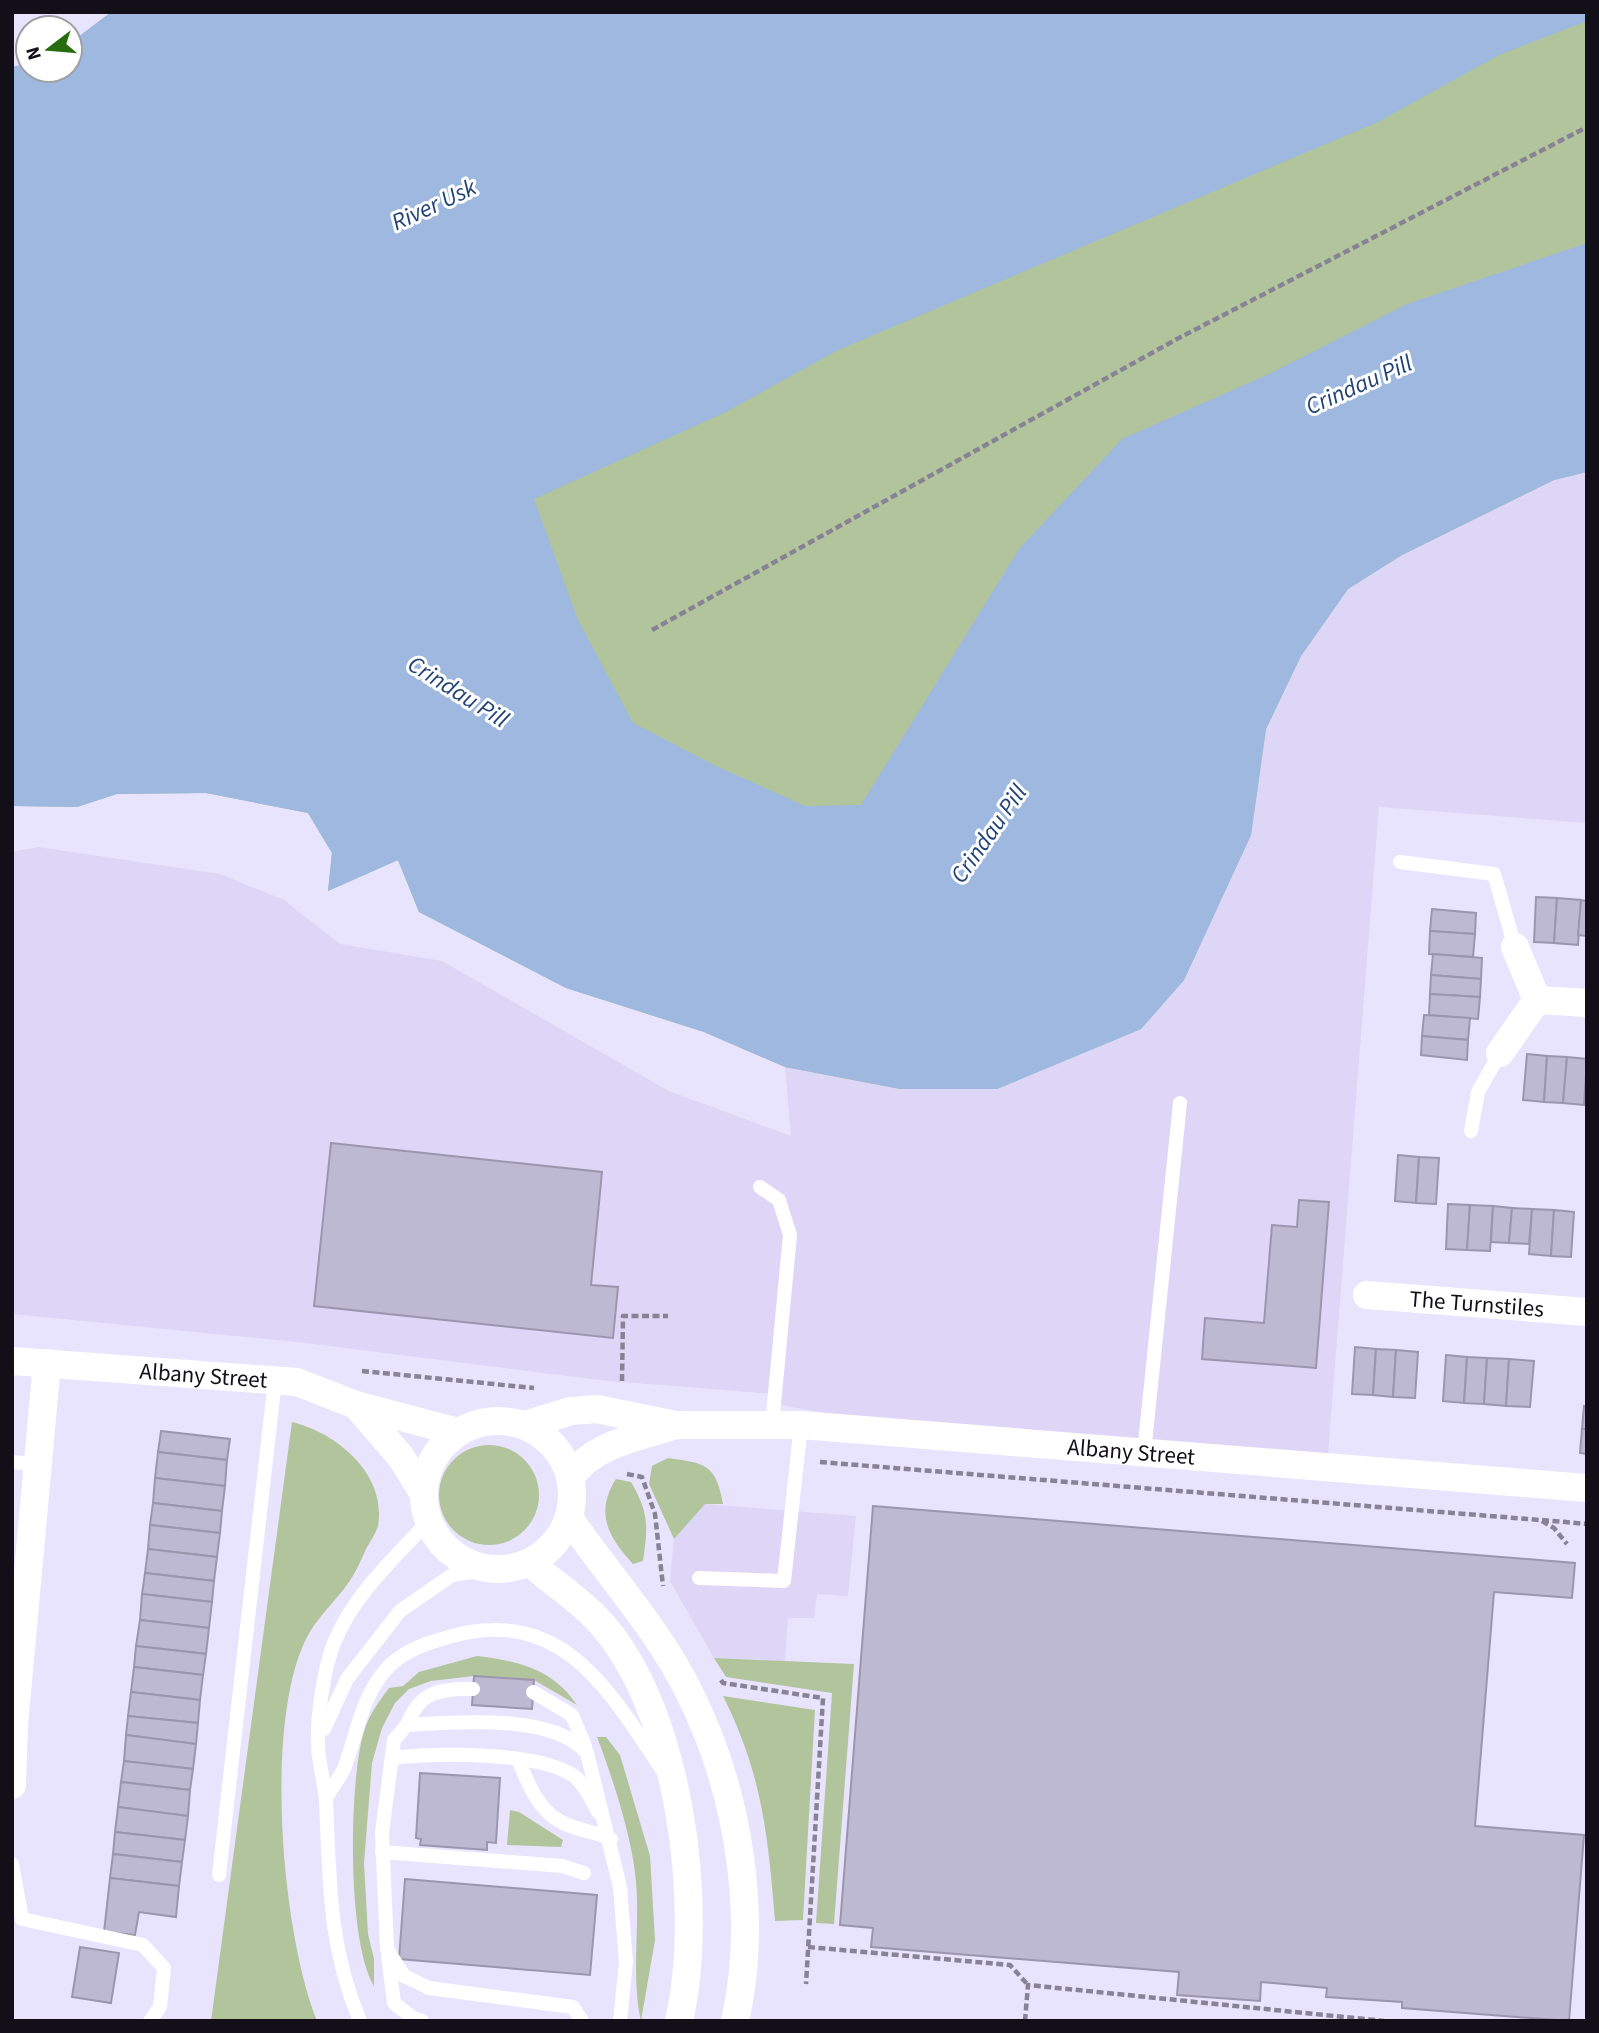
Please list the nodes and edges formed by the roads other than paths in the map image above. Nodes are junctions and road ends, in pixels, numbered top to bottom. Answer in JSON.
{"nodes":[{"id":1,"x":1400,"y":862,"type":"dead end"},
{"id":2,"x":1516,"y":947,"type":"joint"},
{"id":3,"x":1537,"y":1000,"type":"junction"},
{"id":4,"x":1587,"y":1003,"type":"edge"},
{"id":5,"x":1500,"y":1053,"type":"joint"},
{"id":6,"x":1180,"y":1103,"type":"dead end"},
{"id":7,"x":1471,"y":1131,"type":"dead end"},
{"id":8,"x":760,"y":1188,"type":"dead end"},
{"id":9,"x":1367,"y":1295,"type":"dead end"},
{"id":10,"x":1587,"y":1312,"type":"edge"},
{"id":11,"x":12,"y":1361,"type":"edge"},
{"id":12,"x":47,"y":1363,"type":"junction"},
{"id":13,"x":275,"y":1380,"type":"junction"},
{"id":14,"x":356,"y":1405,"type":"junction"},
{"id":15,"x":772,"y":1424,"type":"junction"},
{"id":16,"x":525,"y":1425,"type":"junction"},
{"id":17,"x":676,"y":1425,"type":"junction"},
{"id":18,"x":801,"y":1425,"type":"junction"},
{"id":19,"x":458,"y":1432,"type":"junction"},
{"id":20,"x":1144,"y":1453,"type":"junction"},
{"id":21,"x":25,"y":1463,"type":"edge"},
{"id":22,"x":570,"y":1478,"type":"junction"},
{"id":23,"x":1587,"y":1488,"type":"edge"},
{"id":24,"x":423,"y":1493,"type":"junction"},
{"id":25,"x":569,"y":1518,"type":"junction"},
{"id":26,"x":428,"y":1522,"type":"junction"},
{"id":27,"x":20,"y":1563,"type":"edge"},
{"id":28,"x":530,"y":1563,"type":"junction"},
{"id":29,"x":490,"y":1569,"type":"junction"},
{"id":30,"x":699,"y":1578,"type":"dead end"},
{"id":31,"x":473,"y":1689,"type":"dead end"},
{"id":32,"x":533,"y":1692,"type":"dead end"},
{"id":33,"x":407,"y":1725,"type":"junction"},
{"id":34,"x":318,"y":1743,"type":"junction"},
{"id":35,"x":587,"y":1753,"type":"junction"},
{"id":36,"x":391,"y":1758,"type":"junction"},
{"id":37,"x":518,"y":1759,"type":"junction"},
{"id":38,"x":672,"y":1784,"type":"junction"},
{"id":39,"x":12,"y":1785,"type":"edge"},
{"id":40,"x":326,"y":1798,"type":"junction"},
{"id":41,"x":611,"y":1839,"type":"junction"},
{"id":42,"x":382,"y":1852,"type":"junction"},
{"id":43,"x":12,"y":1864,"type":"edge"},
{"id":44,"x":584,"y":1873,"type":"dead end"},
{"id":45,"x":219,"y":1875,"type":"dead end"},
{"id":46,"x":387,"y":1949,"type":"junction"},
{"id":47,"x":150,"y":2021,"type":"edge"},
{"id":48,"x":360,"y":2021,"type":"edge"},
{"id":49,"x":422,"y":2021,"type":"edge"},
{"id":50,"x":582,"y":2021,"type":"edge"},
{"id":51,"x":620,"y":2021,"type":"edge"},
{"id":52,"x":679,"y":2021,"type":"edge"},
{"id":53,"x":735,"y":2021,"type":"edge"}],
"edges":[{"from":1,"to":2,"type":"lane"},
{"from":2,"to":3,"type":"street"},
{"from":3,"to":4,"type":"street"},
{"from":3,"to":5,"type":"street"},
{"from":5,"to":7,"type":"lane"},
{"from":6,"to":20,"type":"lane"},
{"from":8,"to":15,"type":"lane"},
{"from":9,"to":10,"type":"street","name":"The Turnstiles"},
{"from":11,"to":12,"type":"street","name":"Albany Street"},
{"from":12,"to":13,"type":"street","name":"Albany Street"},
{"from":12,"to":21,"type":"street"},
{"from":13,"to":14,"type":"street","name":"Albany Street"},
{"from":13,"to":45,"type":"lane"},
{"from":14,"to":19,"type":"street","name":"Albany Street"},
{"from":14,"to":24,"type":"street","name":"Albany Street"},
{"from":15,"to":17,"type":"street","name":"Albany Street"},
{"from":15,"to":18,"type":"street","name":"Albany Street"},
{"from":16,"to":17,"type":"street","name":"Albany Street"},
{"from":16,"to":19,"type":"street"},
{"from":16,"to":22,"type":"street"},
{"from":17,"to":22,"type":"street","name":"Albany Street"},
{"from":18,"to":20,"type":"street","name":"Albany Street"},
{"from":18,"to":30,"type":"lane"},
{"from":19,"to":24,"type":"street"},
{"from":20,"to":23,"type":"street","name":"Albany Street"},
{"from":21,"to":27,"type":"street"},
{"from":22,"to":25,"type":"street"},
{"from":24,"to":26,"type":"street"},
{"from":25,"to":28,"type":"street"},
{"from":25,"to":53,"type":"street"},
{"from":26,"to":29,"type":"street"},
{"from":26,"to":34,"type":"lane"},
{"from":27,"to":39,"type":"street"},
{"from":28,"to":29,"type":"street"},
{"from":28,"to":38,"type":"street"},
{"from":29,"to":34,"type":"lane"},
{"from":31,"to":33,"type":"lane"},
{"from":32,"to":35,"type":"lane"},
{"from":33,"to":35,"type":"lane"},
{"from":33,"to":36,"type":"lane"},
{"from":34,"to":40,"type":"lane"},
{"from":35,"to":41,"type":"lane"},
{"from":36,"to":37,"type":"lane"},
{"from":36,"to":42,"type":"lane"},
{"from":37,"to":41,"type":"lane"},
{"from":37,"to":41,"type":"lane"},
{"from":38,"to":40,"type":"lane"},
{"from":38,"to":52,"type":"street"},
{"from":40,"to":48,"type":"lane"},
{"from":41,"to":51,"type":"lane"},
{"from":42,"to":44,"type":"lane"},
{"from":42,"to":46,"type":"lane"},
{"from":43,"to":47,"type":"lane"},
{"from":46,"to":49,"type":"lane"},
{"from":46,"to":50,"type":"lane"}]}
